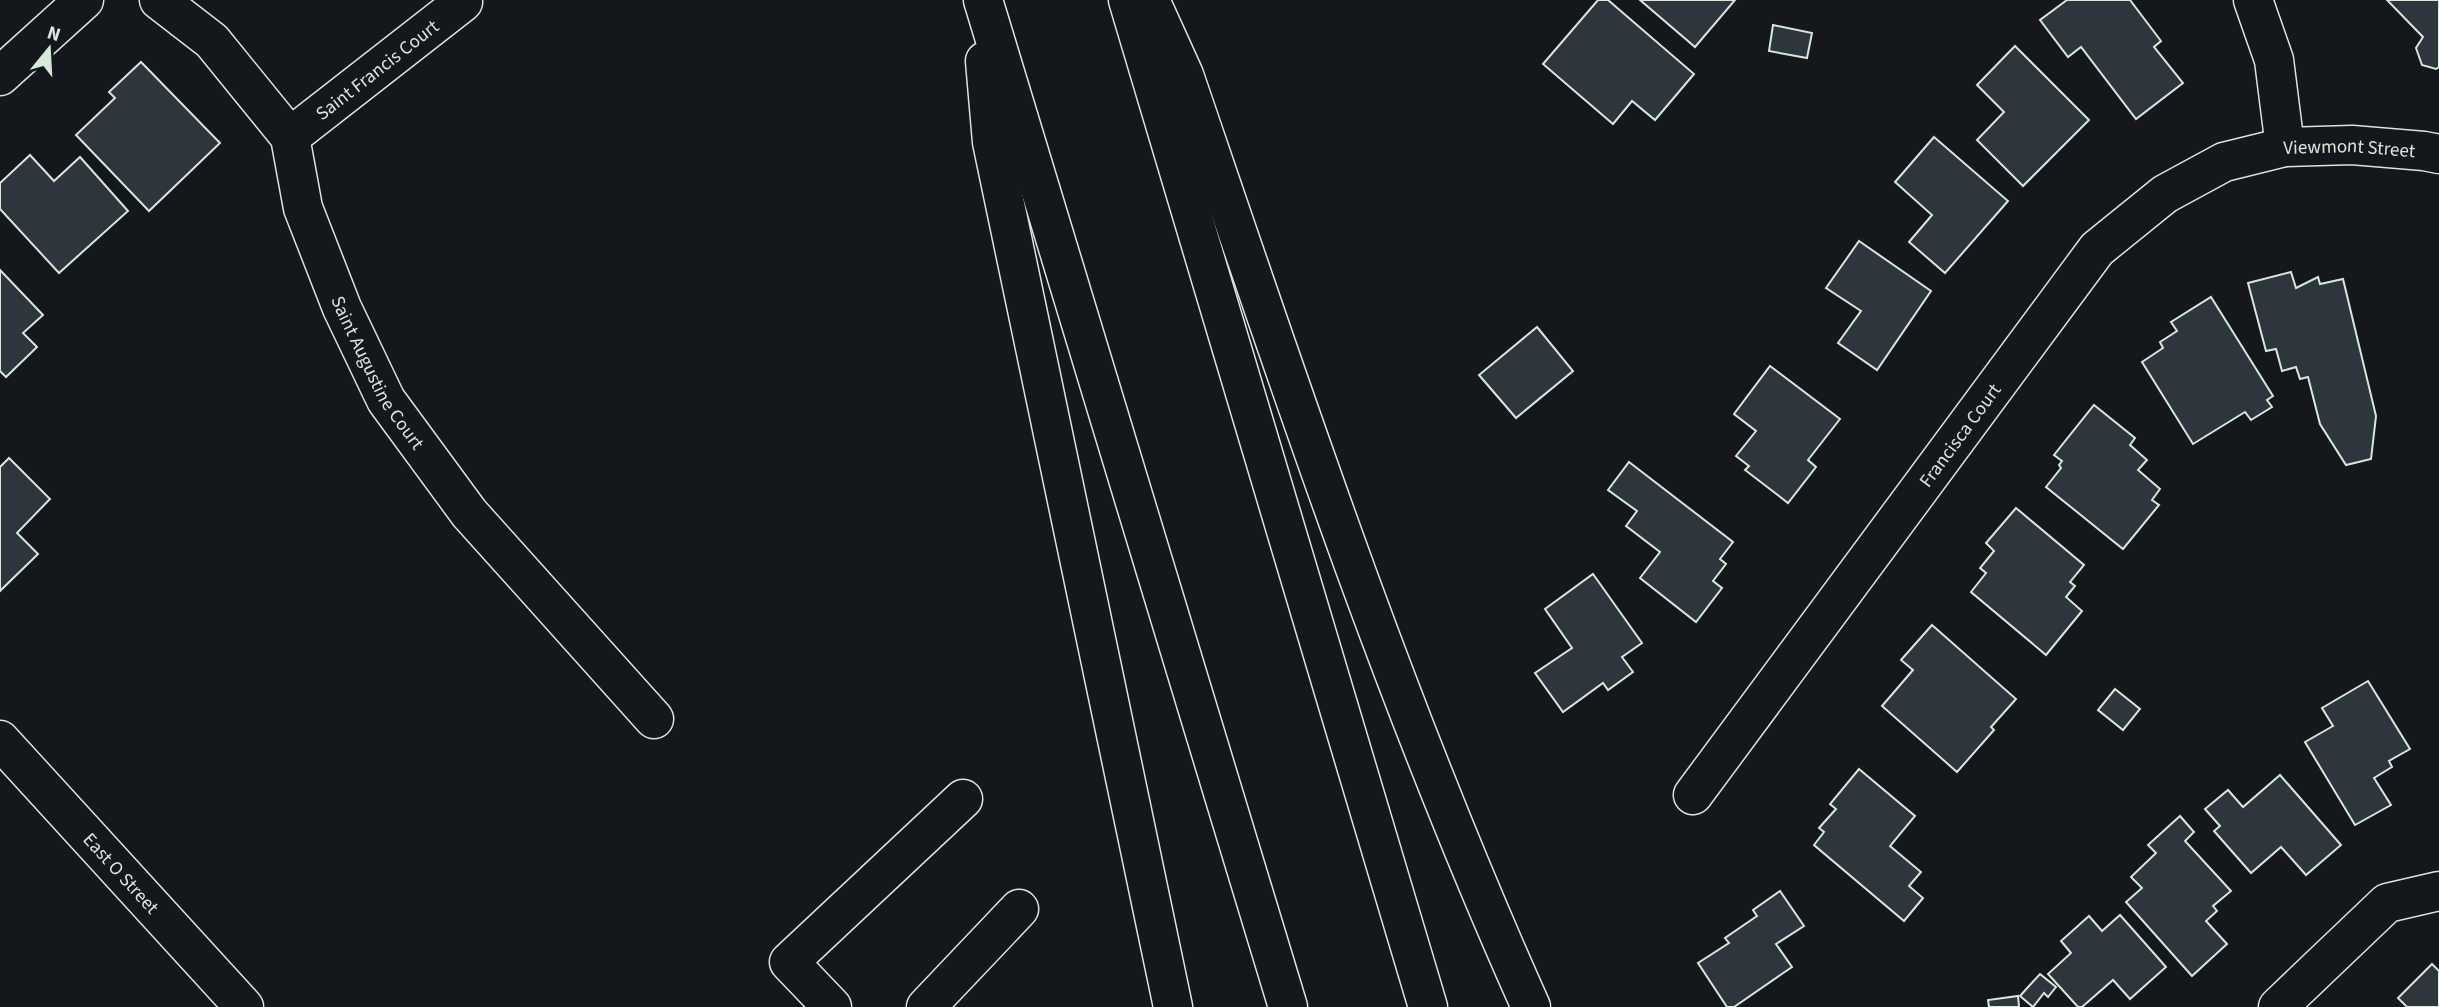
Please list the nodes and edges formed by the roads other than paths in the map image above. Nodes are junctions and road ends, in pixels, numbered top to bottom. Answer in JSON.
{"nodes":[{"id":1,"x":84,"y":0,"type":"edge"},
{"id":2,"x":159,"y":0,"type":"edge"},
{"id":3,"x":981,"y":0,"type":"edge"},
{"id":4,"x":1128,"y":0,"type":"edge"},
{"id":5,"x":1150,"y":0,"type":"edge"},
{"id":6,"x":2253,"y":0,"type":"edge"},
{"id":7,"x":463,"y":2,"type":"dead end"},
{"id":8,"x":0,"y":76,"type":"edge"},
{"id":9,"x":290,"y":137,"type":"junction"},
{"id":10,"x":2285,"y":147,"type":"junction"},
{"id":11,"x":2439,"y":154,"type":"edge"},
{"id":12,"x":654,"y":719,"type":"dead end"},
{"id":13,"x":0,"y":740,"type":"edge"},
{"id":14,"x":1693,"y":796,"type":"dead end"},
{"id":15,"x":963,"y":799,"type":"dead end"},
{"id":16,"x":2439,"y":891,"type":"edge"},
{"id":17,"x":1019,"y":908,"type":"dead end"},
{"id":18,"x":244,"y":1007,"type":"edge"},
{"id":19,"x":832,"y":1007,"type":"edge"},
{"id":20,"x":926,"y":1007,"type":"edge"},
{"id":21,"x":1173,"y":1007,"type":"edge"},
{"id":22,"x":1288,"y":1007,"type":"edge"},
{"id":23,"x":1428,"y":1007,"type":"edge"},
{"id":24,"x":1531,"y":1007,"type":"edge"},
{"id":25,"x":2278,"y":1007,"type":"edge"}],
"edges":[{"from":1,"to":8,"type":"main road"},
{"from":2,"to":9,"type":"main road","name":"Saint Augustine Court"},
{"from":3,"to":21,"type":"main road"},
{"from":3,"to":22,"type":"main road"},
{"from":4,"to":23,"type":"main road"},
{"from":5,"to":24,"type":"main road"},
{"from":6,"to":10,"type":"main road","name":"Viewmont Street"},
{"from":7,"to":9,"type":"main road","name":"Saint Francis Court"},
{"from":9,"to":12,"type":"main road","name":"Saint Augustine Court"},
{"from":10,"to":11,"type":"main road","name":"Viewmont Street"},
{"from":10,"to":14,"type":"main road","name":"Francisca Court"},
{"from":13,"to":18,"type":"main road","name":"East O Street"},
{"from":15,"to":19,"type":"main road"},
{"from":16,"to":25,"type":"main road"},
{"from":17,"to":20,"type":"main road"}]}
